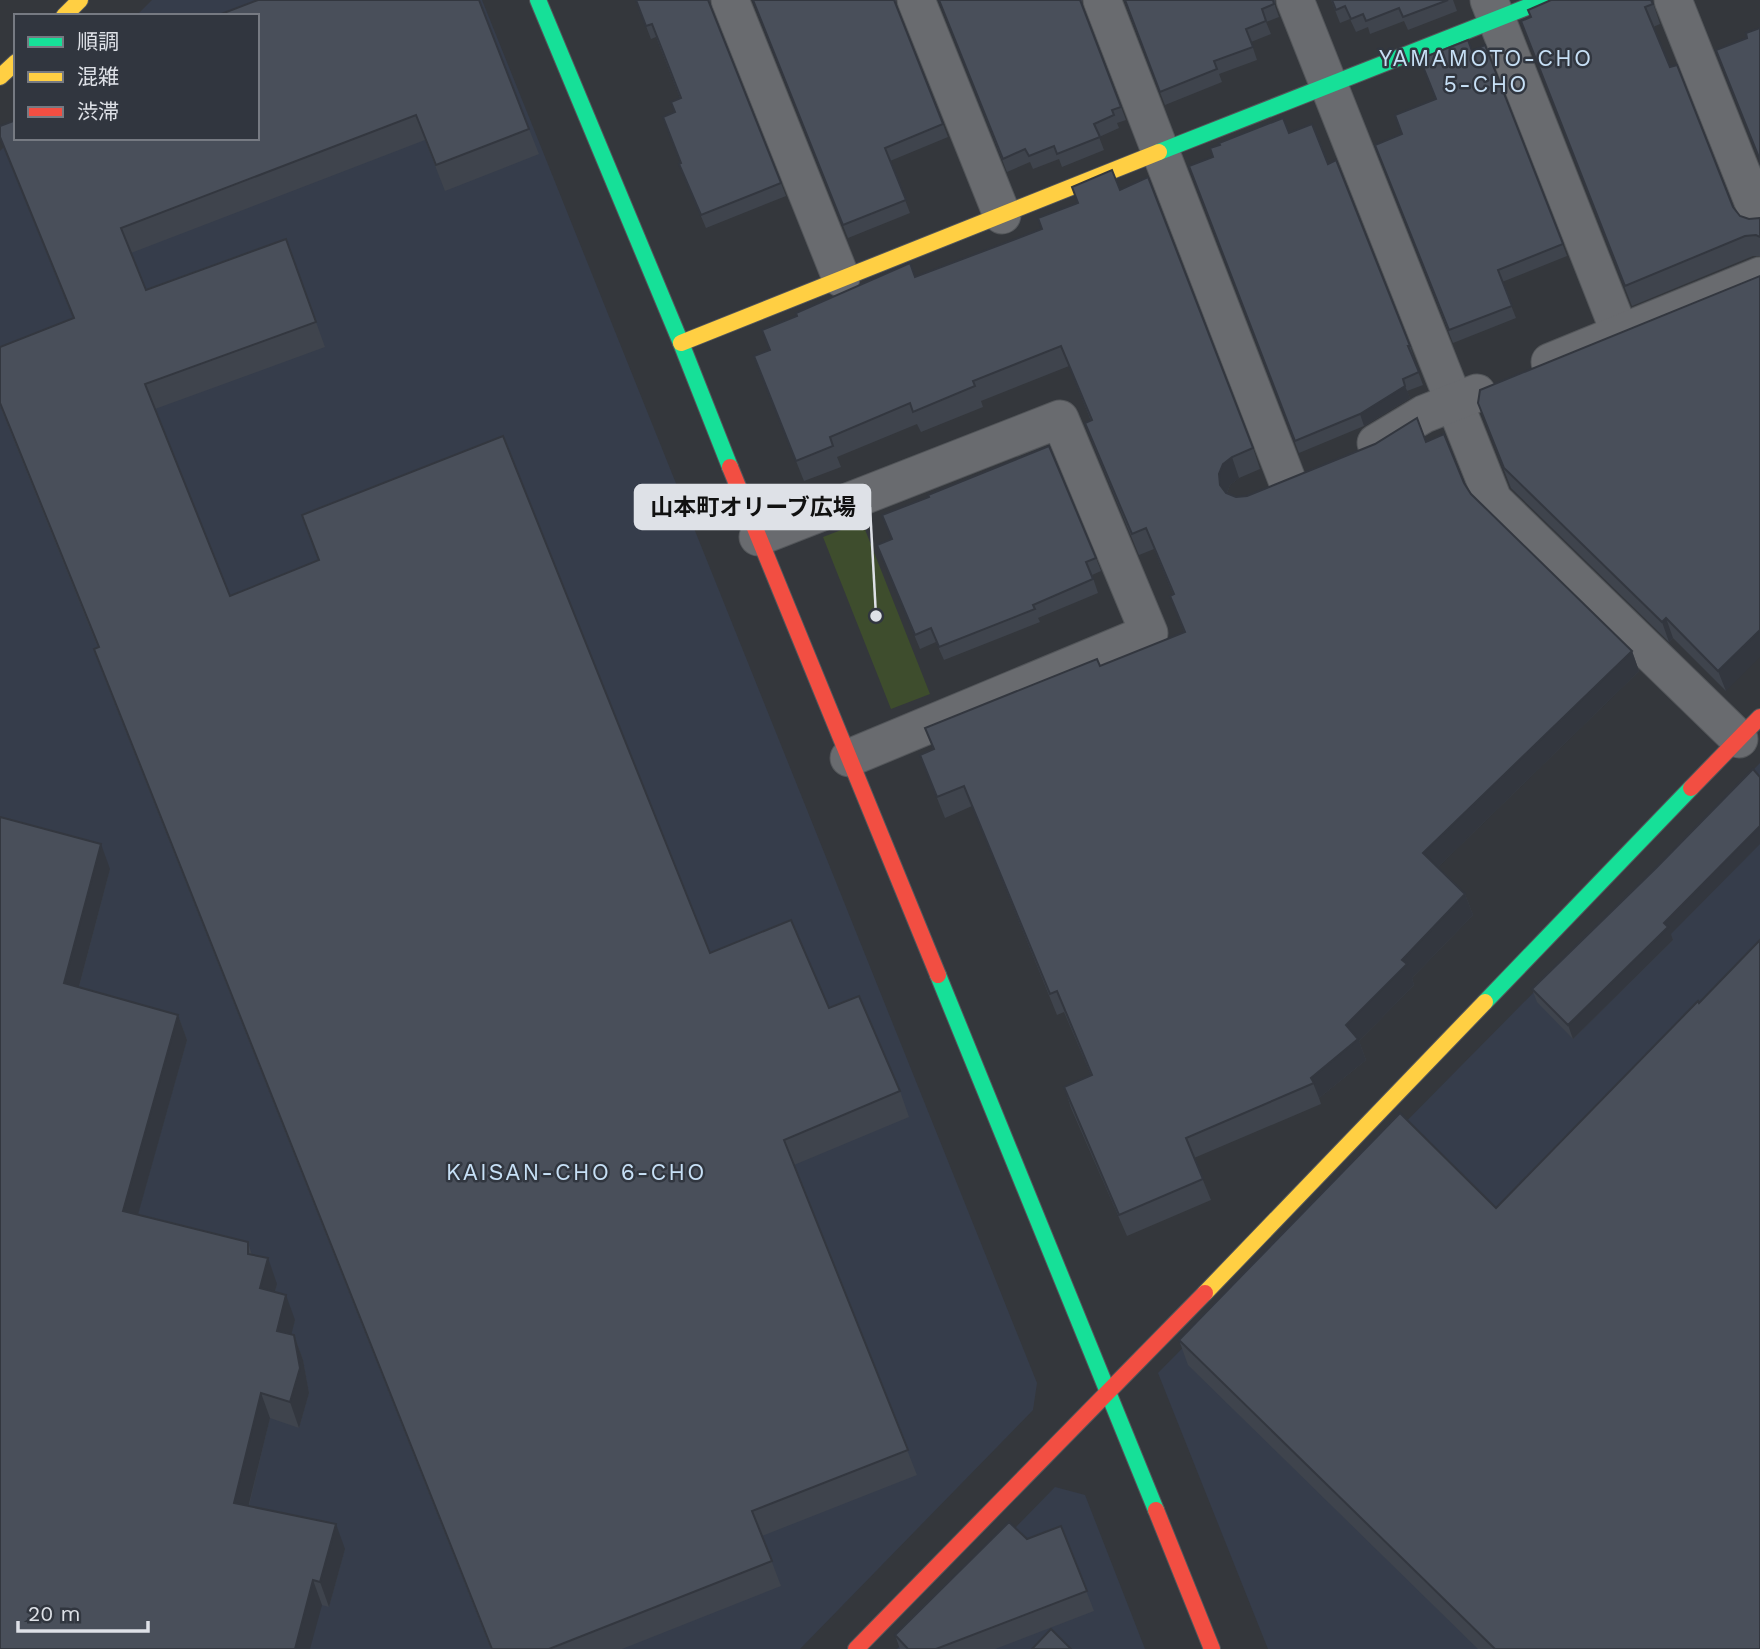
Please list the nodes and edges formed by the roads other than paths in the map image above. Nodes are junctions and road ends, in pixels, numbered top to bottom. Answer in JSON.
{"nodes":[{"id":1,"x":80,"y":0,"type":"edge"},
{"id":2,"x":538,"y":0,"type":"edge"},
{"id":3,"x":730,"y":0,"type":"edge"},
{"id":4,"x":916,"y":0,"type":"edge"},
{"id":5,"x":1101,"y":0,"type":"edge"},
{"id":6,"x":1295,"y":0,"type":"edge"},
{"id":7,"x":1545,"y":0,"type":"edge"},
{"id":8,"x":1673,"y":0,"type":"edge"},
{"id":9,"x":1493,"y":10,"type":"edge"},
{"id":10,"x":66,"y":14,"type":"edge"},
{"id":11,"x":14,"y":64,"type":"edge"},
{"id":12,"x":0,"y":77,"type":"edge"},
{"id":13,"x":1329,"y":85,"type":"junction"},
{"id":14,"x":1161,"y":151,"type":"junction"},
{"id":15,"x":1002,"y":215,"type":"junction"},
{"id":16,"x":1760,"y":219,"type":"edge"},
{"id":17,"x":1760,"y":276,"type":"edge"},
{"id":18,"x":841,"y":278,"type":"junction"},
{"id":19,"x":1620,"y":333,"type":"junction"},
{"id":20,"x":681,"y":343,"type":"junction"},
{"id":21,"x":1455,"y":402,"type":"junction"},
{"id":22,"x":1349,"y":455,"type":"edge"},
{"id":23,"x":1285,"y":481,"type":"edge"},
{"id":24,"x":758,"y":537,"type":"junction"},
{"id":25,"x":1749,"y":728,"type":"edge"},
{"id":26,"x":849,"y":758,"type":"junction"},
{"id":27,"x":1109,"y":1392,"type":"junction"},
{"id":28,"x":856,"y":1649,"type":"edge"},
{"id":29,"x":1212,"y":1649,"type":"edge"}],
"edges":[{"from":1,"to":10,"type":"street"},
{"from":2,"to":20,"type":"street"},
{"from":3,"to":18,"type":"street"},
{"from":4,"to":15,"type":"street"},
{"from":5,"to":14,"type":"street"},
{"from":6,"to":13,"type":"street"},
{"from":7,"to":9,"type":"street"},
{"from":8,"to":16,"type":"street"},
{"from":9,"to":13,"type":"street"},
{"from":9,"to":19,"type":"street"},
{"from":11,"to":12,"type":"street"},
{"from":13,"to":14,"type":"street"},
{"from":13,"to":21,"type":"street"},
{"from":14,"to":15,"type":"street"},
{"from":14,"to":23,"type":"street"},
{"from":15,"to":18,"type":"street"},
{"from":17,"to":19,"type":"street"},
{"from":18,"to":20,"type":"street"},
{"from":19,"to":21,"type":"street"},
{"from":20,"to":24,"type":"street"},
{"from":21,"to":22,"type":"street"},
{"from":21,"to":25,"type":"street"},
{"from":24,"to":26,"type":"street"},
{"from":24,"to":26,"type":"street"},
{"from":25,"to":27,"type":"street"},
{"from":26,"to":27,"type":"street"},
{"from":27,"to":28,"type":"street"},
{"from":27,"to":29,"type":"street"}]}
